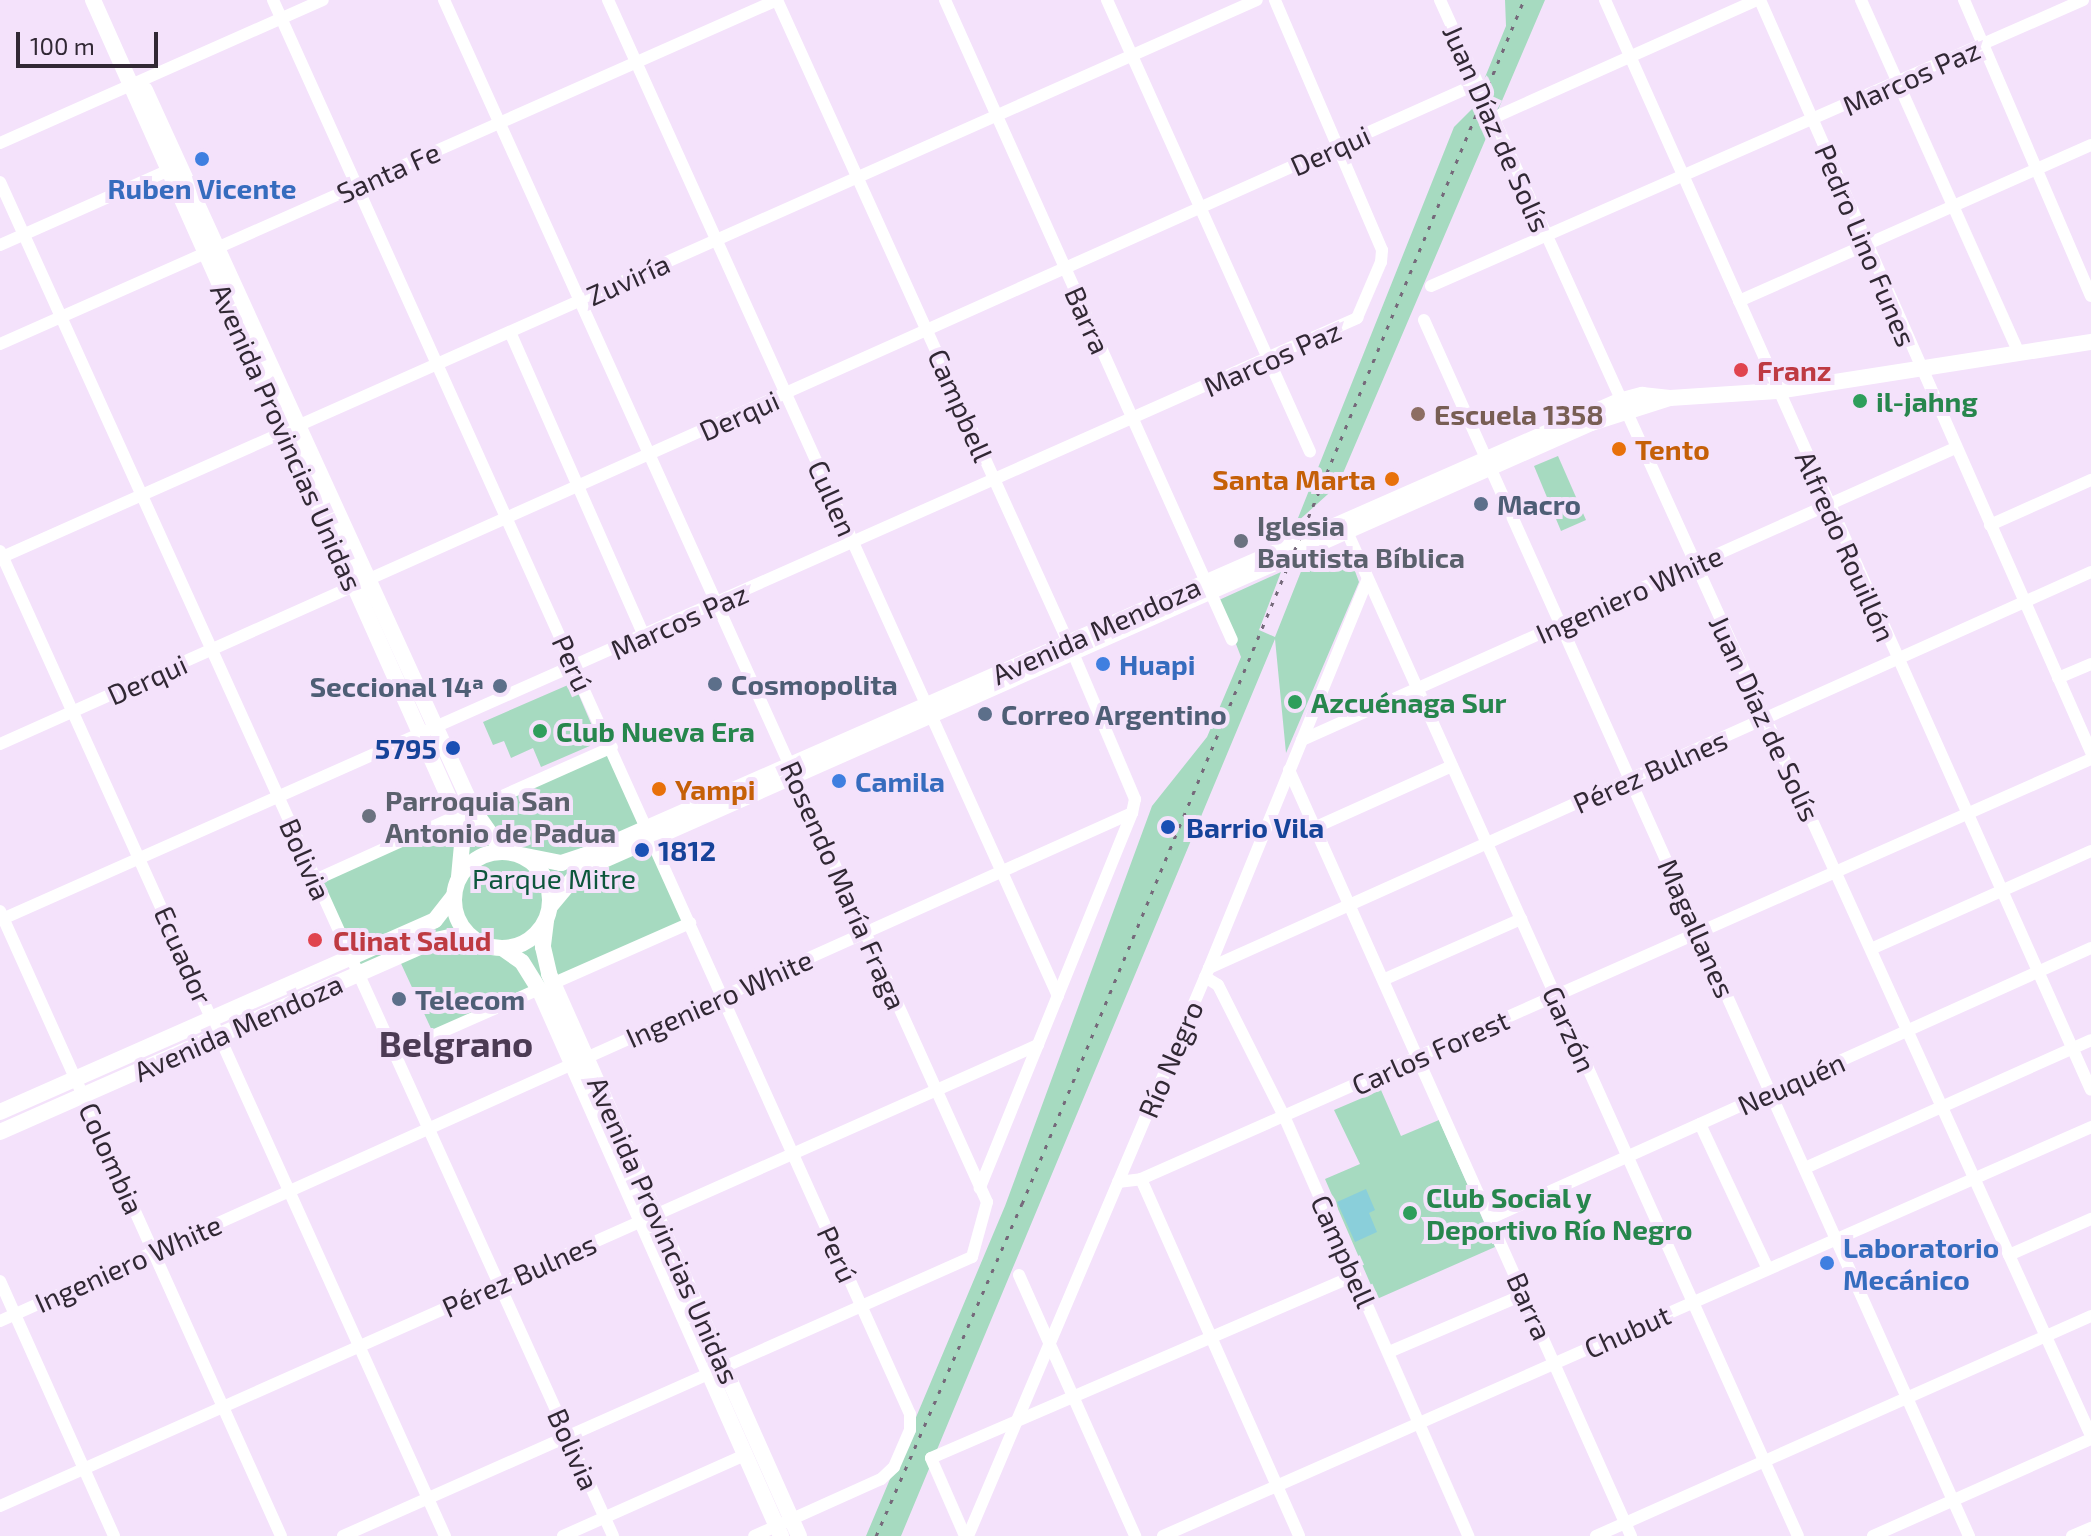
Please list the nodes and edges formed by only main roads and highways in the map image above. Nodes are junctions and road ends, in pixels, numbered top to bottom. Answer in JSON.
{"nodes":[{"id":1,"x":93,"y":0,"type":"edge"},
{"id":2,"x":104,"y":0,"type":"edge"},
{"id":3,"x":136,"y":83,"type":"junction"},
{"id":4,"x":211,"y":250,"type":"junction"},
{"id":5,"x":2091,"y":342,"type":"edge"},
{"id":6,"x":428,"y":731,"type":"junction"},
{"id":7,"x":650,"y":834,"type":"junction"},
{"id":8,"x":515,"y":853,"type":"junction"},
{"id":9,"x":459,"y":877,"type":"junction"},
{"id":10,"x":453,"y":897,"type":"junction"},
{"id":11,"x":548,"y":913,"type":"junction"},
{"id":12,"x":479,"y":943,"type":"junction"},
{"id":13,"x":502,"y":948,"type":"junction"},
{"id":14,"x":546,"y":986,"type":"junction"},
{"id":15,"x":0,"y":1112,"type":"edge"},
{"id":16,"x":0,"y":1132,"type":"edge"},
{"id":17,"x":717,"y":1370,"type":"junction"},
{"id":18,"x":783,"y":1527,"type":"edge"},
{"id":19,"x":799,"y":1536,"type":"edge"}],
"edges":[{"from":1,"to":3,"type":"main road","name":"Avenida Provincias Unidas"},
{"from":2,"to":3,"type":"main road","name":"Avenida Provincias Unidas"},
{"from":3,"to":4,"type":"main road","name":"Avenida Provincias Unidas"},
{"from":3,"to":4,"type":"main road","name":"Avenida Provincias Unidas"},
{"from":4,"to":6,"type":"main road","name":"Avenida Provincias Unidas"},
{"from":5,"to":7,"type":"main road","name":"Avenida Mendoza"},
{"from":6,"to":8,"type":"main road","name":"Avenida Provincias Unidas"},
{"from":6,"to":9,"type":"main road","name":"Avenida Provincias Unidas"},
{"from":7,"to":8,"type":"main road","name":"Avenida Mendoza"},
{"from":7,"to":11,"type":"main road","name":"Avenida Mendoza"},
{"from":8,"to":9,"type":"main road"},
{"from":8,"to":11,"type":"main road"},
{"from":9,"to":10,"type":"main road"},
{"from":10,"to":12,"type":"main road"},
{"from":10,"to":15,"type":"main road","name":"Avenida Mendoza"},
{"from":11,"to":13,"type":"main road"},
{"from":11,"to":14,"type":"main road","name":"Avenida Provincias Unidas"},
{"from":12,"to":13,"type":"main road"},
{"from":12,"to":16,"type":"main road","name":"Avenida Mendoza"},
{"from":13,"to":14,"type":"main road","name":"Avenida Provincias Unidas"},
{"from":14,"to":17,"type":"main road","name":"Avenida Provincias Unidas"},
{"from":17,"to":18,"type":"main road","name":"Avenida Provincias Unidas"},
{"from":17,"to":18,"type":"main road","name":"Avenida Provincias Unidas"},
{"from":18,"to":19,"type":"main road","name":"Avenida Provincias Unidas"}]}
